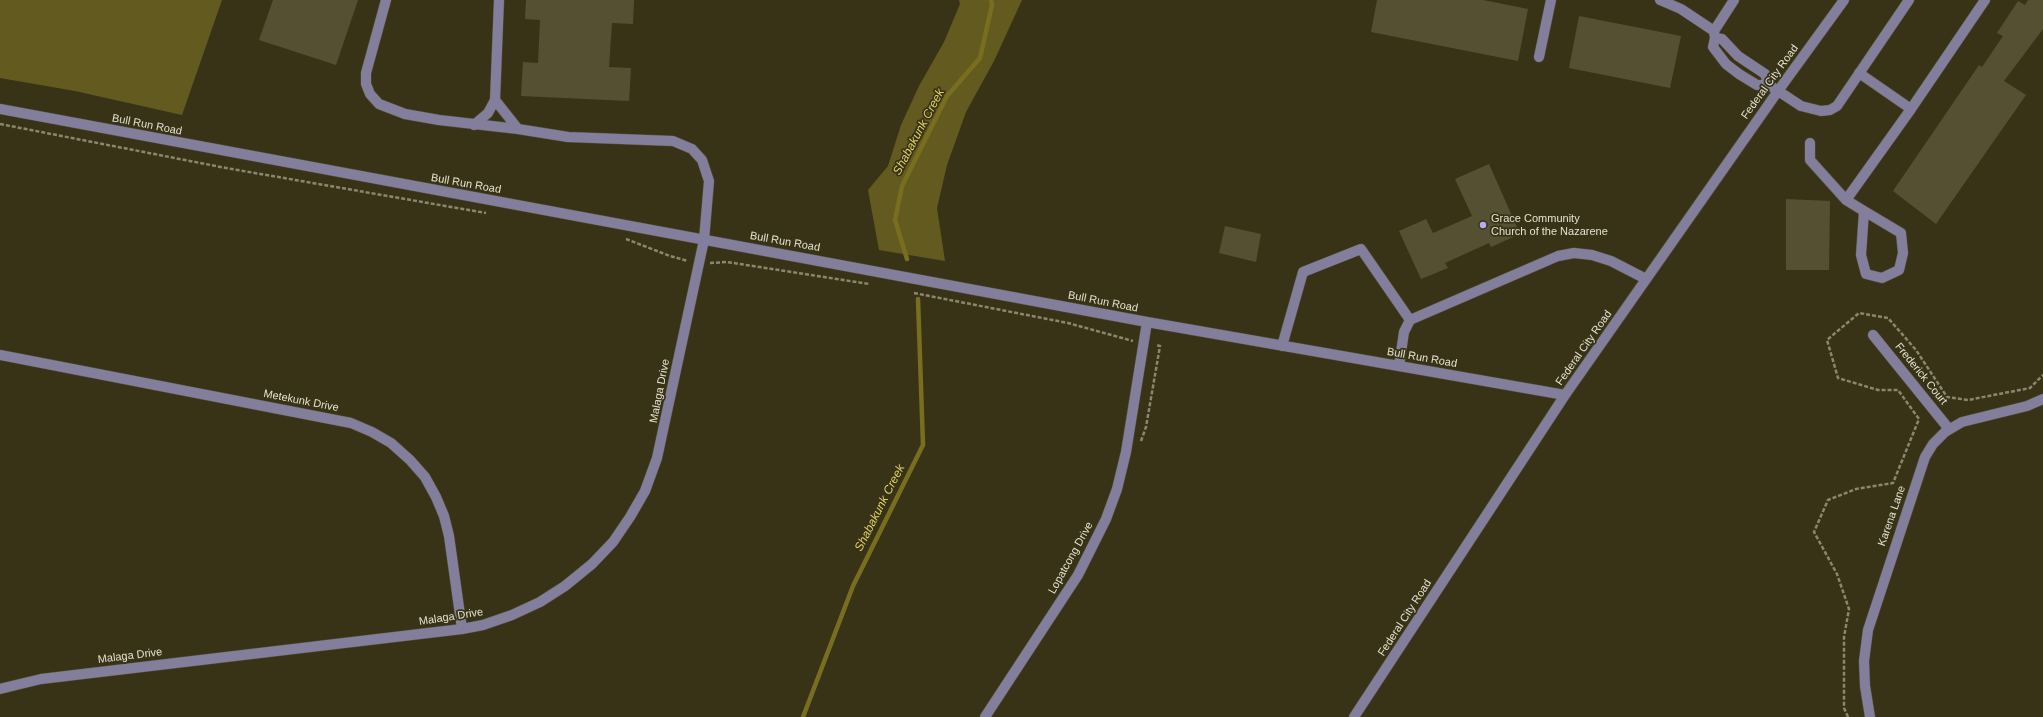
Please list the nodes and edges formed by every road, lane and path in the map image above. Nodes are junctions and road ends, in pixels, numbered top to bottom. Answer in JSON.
{"nodes":[{"id":1,"x":386,"y":0,"type":"edge"},
{"id":2,"x":499,"y":0,"type":"edge"},
{"id":3,"x":1551,"y":0,"type":"edge"},
{"id":4,"x":1660,"y":0,"type":"edge"},
{"id":5,"x":1734,"y":0,"type":"edge"},
{"id":6,"x":1844,"y":0,"type":"edge"},
{"id":7,"x":1909,"y":0,"type":"edge"},
{"id":8,"x":1985,"y":0,"type":"edge"},
{"id":9,"x":1715,"y":34,"type":"junction"},
{"id":10,"x":1539,"y":56,"type":"dead end"},
{"id":11,"x":1859,"y":73,"type":"junction"},
{"id":12,"x":1773,"y":88,"type":"junction"},
{"id":13,"x":495,"y":100,"type":"junction"},
{"id":14,"x":0,"y":109,"type":"edge"},
{"id":15,"x":1911,"y":109,"type":"junction"},
{"id":16,"x":0,"y":124,"type":"edge"},
{"id":17,"x":474,"y":125,"type":"junction"},
{"id":18,"x":518,"y":129,"type":"junction"},
{"id":19,"x":1810,"y":143,"type":"dead end"},
{"id":20,"x":1846,"y":200,"type":"junction"},
{"id":21,"x":1864,"y":210,"type":"junction"},
{"id":22,"x":486,"y":213,"type":"dead end"},
{"id":23,"x":619,"y":236,"type":"dead end"},
{"id":24,"x":704,"y":240,"type":"junction"},
{"id":25,"x":698,"y":263,"type":"junction"},
{"id":26,"x":1646,"y":279,"type":"junction"},
{"id":27,"x":877,"y":286,"type":"dead end"},
{"id":28,"x":907,"y":292,"type":"dead end"},
{"id":29,"x":1410,"y":320,"type":"junction"},
{"id":30,"x":1147,"y":322,"type":"junction"},
{"id":31,"x":1873,"y":335,"type":"dead end"},
{"id":32,"x":1142,"y":343,"type":"junction"},
{"id":33,"x":1282,"y":346,"type":"junction"},
{"id":34,"x":0,"y":355,"type":"edge"},
{"id":35,"x":1400,"y":366,"type":"junction"},
{"id":36,"x":2043,"y":375,"type":"edge"},
{"id":37,"x":1565,"y":395,"type":"junction"},
{"id":38,"x":2043,"y":399,"type":"edge"},
{"id":39,"x":1949,"y":429,"type":"junction"},
{"id":40,"x":1139,"y":449,"type":"dead end"},
{"id":41,"x":462,"y":629,"type":"junction"},
{"id":42,"x":0,"y":690,"type":"edge"},
{"id":43,"x":986,"y":717,"type":"edge"},
{"id":44,"x":1354,"y":717,"type":"edge"},
{"id":45,"x":1848,"y":717,"type":"edge"},
{"id":46,"x":1870,"y":717,"type":"edge"}],
"edges":[{"from":1,"to":17,"type":"street","name":"Malaga Drive"},
{"from":2,"to":13,"type":"street"},
{"from":3,"to":10,"type":"street"},
{"from":4,"to":9,"type":"street"},
{"from":5,"to":9,"type":"street"},
{"from":6,"to":12,"type":"street","name":"Federal City Road"},
{"from":7,"to":11,"type":"street"},
{"from":8,"to":15,"type":"street"},
{"from":9,"to":12,"type":"street"},
{"from":9,"to":12,"type":"street"},
{"from":11,"to":12,"type":"street"},
{"from":11,"to":15,"type":"street"},
{"from":12,"to":26,"type":"street","name":"Federal City Road"},
{"from":13,"to":17,"type":"street"},
{"from":13,"to":18,"type":"street"},
{"from":14,"to":24,"type":"street","name":"Bull Run Road"},
{"from":15,"to":20,"type":"street"},
{"from":16,"to":22,"type":"path"},
{"from":17,"to":18,"type":"street","name":"Malaga Drive"},
{"from":18,"to":24,"type":"street","name":"Malaga Drive"},
{"from":19,"to":20,"type":"street"},
{"from":20,"to":21,"type":"street"},
{"from":21,"to":21,"type":"street"},
{"from":23,"to":25,"type":"path"},
{"from":24,"to":25,"type":"street","name":"Malaga Drive"},
{"from":24,"to":30,"type":"street","name":"Bull Run Road"},
{"from":25,"to":27,"type":"path"},
{"from":25,"to":41,"type":"street","name":"Malaga Drive"},
{"from":26,"to":29,"type":"street"},
{"from":26,"to":37,"type":"street","name":"Federal City Road"},
{"from":28,"to":32,"type":"path"},
{"from":29,"to":33,"type":"street"},
{"from":29,"to":35,"type":"street"},
{"from":30,"to":32,"type":"street","name":"Lopatcong Drive"},
{"from":30,"to":33,"type":"street","name":"Bull Run Road"},
{"from":31,"to":39,"type":"street","name":"Frederick Court"},
{"from":32,"to":40,"type":"path"},
{"from":32,"to":43,"type":"street","name":"Lopatcong Drive"},
{"from":33,"to":35,"type":"street","name":"Bull Run Road"},
{"from":34,"to":41,"type":"street","name":"Metekunk Drive"},
{"from":35,"to":37,"type":"street","name":"Bull Run Road"},
{"from":36,"to":45,"type":"path"},
{"from":37,"to":44,"type":"street","name":"Federal City Road"},
{"from":38,"to":39,"type":"street","name":"Karena Lane"},
{"from":39,"to":46,"type":"street","name":"Karena Lane"},
{"from":41,"to":42,"type":"street","name":"Malaga Drive"}]}
